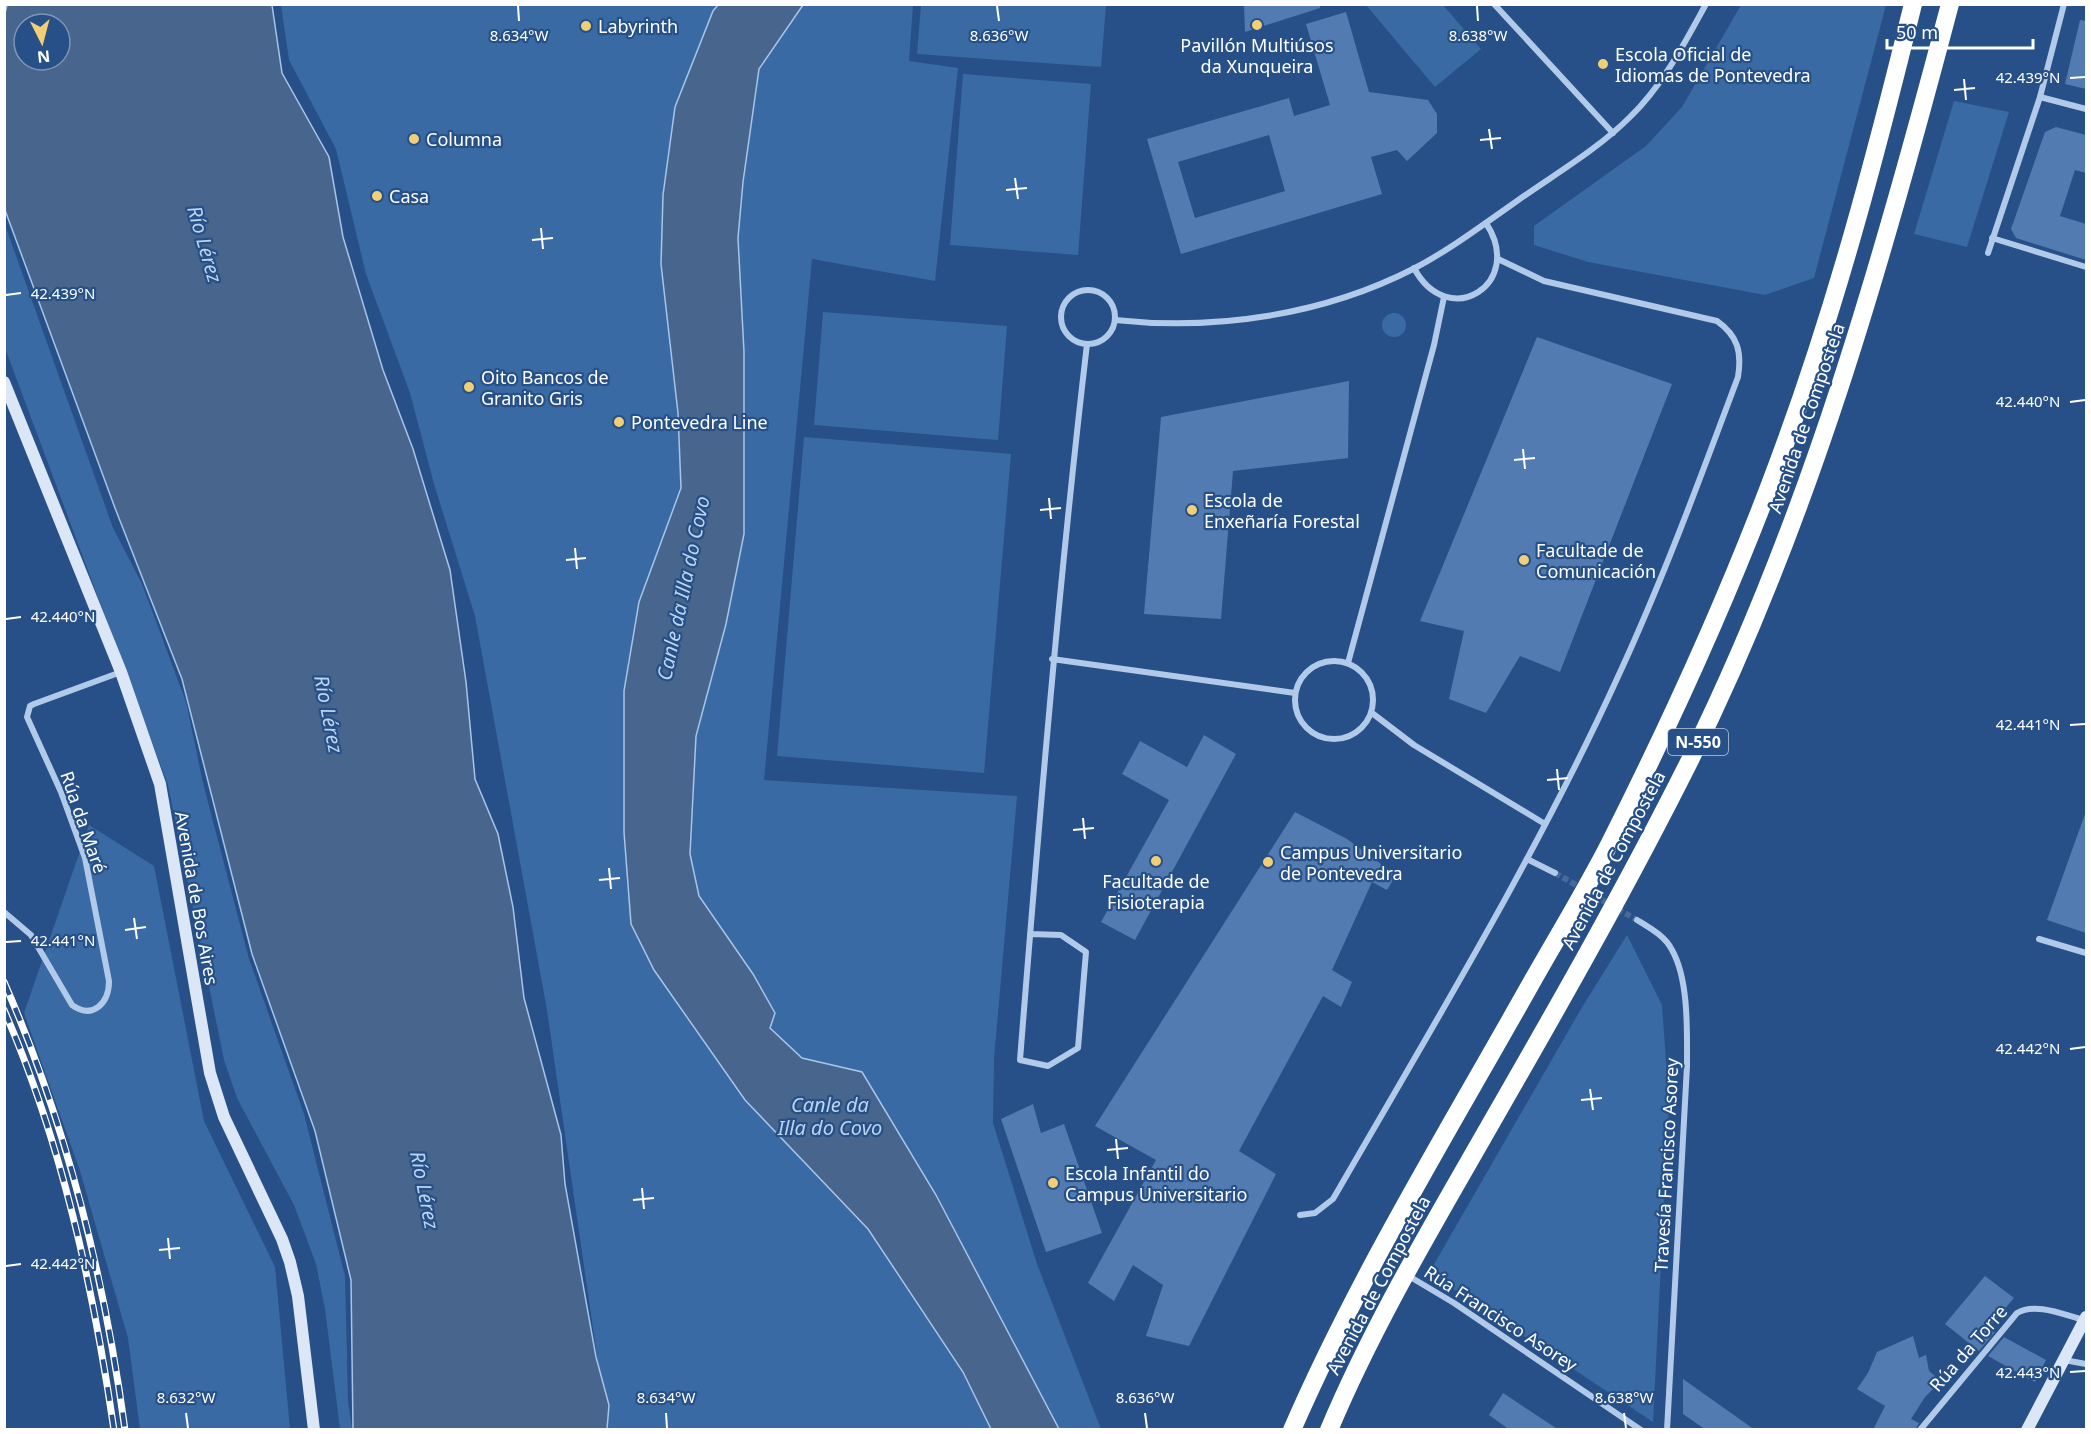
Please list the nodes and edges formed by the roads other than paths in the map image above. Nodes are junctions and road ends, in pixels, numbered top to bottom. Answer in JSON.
{"nodes":[{"id":1,"x":1494,"y":4,"type":"edge"},
{"id":2,"x":1706,"y":4,"type":"edge"},
{"id":3,"x":1913,"y":4,"type":"edge"},
{"id":4,"x":1950,"y":4,"type":"edge"},
{"id":5,"x":2064,"y":4,"type":"edge"},
{"id":6,"x":2040,"y":98,"type":"junction"},
{"id":7,"x":2086,"y":109,"type":"edge"},
{"id":8,"x":1613,"y":133,"type":"junction"},
{"id":9,"x":1486,"y":223,"type":"junction"},
{"id":10,"x":1992,"y":238,"type":"junction"},
{"id":11,"x":1988,"y":253,"type":"dead end"},
{"id":12,"x":1498,"y":259,"type":"junction"},
{"id":13,"x":2086,"y":267,"type":"edge"},
{"id":14,"x":1414,"y":268,"type":"junction"},
{"id":15,"x":1444,"y":297,"type":"junction"},
{"id":16,"x":1115,"y":320,"type":"junction"},
{"id":17,"x":1087,"y":344,"type":"junction"},
{"id":18,"x":4,"y":382,"type":"edge"},
{"id":19,"x":1053,"y":659,"type":"junction"},
{"id":20,"x":1348,"y":663,"type":"junction"},
{"id":21,"x":121,"y":672,"type":"junction"},
{"id":22,"x":1295,"y":693,"type":"junction"},
{"id":23,"x":1372,"y":713,"type":"junction"},
{"id":24,"x":1545,"y":824,"type":"junction"},
{"id":25,"x":1527,"y":859,"type":"junction"},
{"id":26,"x":1555,"y":873,"type":"tunnel mouth"},
{"id":27,"x":4,"y":912,"type":"edge"},
{"id":28,"x":1637,"y":920,"type":"tunnel mouth"},
{"id":29,"x":1030,"y":934,"type":"junction"},
{"id":30,"x":2039,"y":939,"type":"dead end"},
{"id":31,"x":2086,"y":953,"type":"edge"},
{"id":32,"x":1300,"y":1215,"type":"dead end"},
{"id":33,"x":1404,"y":1273,"type":"junction"},
{"id":34,"x":2086,"y":1318,"type":"edge"},
{"id":35,"x":2064,"y":1360,"type":"junction"},
{"id":36,"x":2086,"y":1364,"type":"edge"},
{"id":37,"x":314,"y":1430,"type":"edge"},
{"id":38,"x":1292,"y":1430,"type":"edge"},
{"id":39,"x":1329,"y":1430,"type":"edge"},
{"id":40,"x":1641,"y":1430,"type":"edge"},
{"id":41,"x":1667,"y":1430,"type":"edge"},
{"id":42,"x":1920,"y":1430,"type":"edge"},
{"id":43,"x":2027,"y":1430,"type":"edge"}],
"edges":[{"from":1,"to":8,"type":"street"},
{"from":2,"to":8,"type":"street"},
{"from":3,"to":38,"type":"highway","name":"Avenida de Compostela","number":"N-550"},
{"from":4,"to":33,"type":"highway","name":"Avenida de Compostela","number":"N-550"},
{"from":5,"to":6,"type":"street"},
{"from":6,"to":7,"type":"street"},
{"from":6,"to":10,"type":"street"},
{"from":8,"to":9,"type":"street"},
{"from":9,"to":12,"type":"street"},
{"from":9,"to":14,"type":"street"},
{"from":10,"to":11,"type":"street"},
{"from":10,"to":13,"type":"street"},
{"from":12,"to":15,"type":"street"},
{"from":12,"to":24,"type":"street"},
{"from":14,"to":15,"type":"street"},
{"from":14,"to":16,"type":"street"},
{"from":15,"to":20,"type":"street"},
{"from":16,"to":17,"type":"street"},
{"from":16,"to":17,"type":"street"},
{"from":17,"to":19,"type":"street"},
{"from":18,"to":21,"type":"street","name":"Avenida de Bos Aires"},
{"from":19,"to":22,"type":"street"},
{"from":19,"to":29,"type":"street"},
{"from":20,"to":22,"type":"street"},
{"from":20,"to":23,"type":"street"},
{"from":21,"to":27,"type":"street","name":"Rúa da Maré"},
{"from":21,"to":37,"type":"street","name":"Avenida de Bos Aires"},
{"from":22,"to":23,"type":"street"},
{"from":23,"to":24,"type":"street"},
{"from":24,"to":25,"type":"street"},
{"from":25,"to":26,"type":"street"},
{"from":25,"to":32,"type":"street"},
{"from":28,"to":41,"type":"street","name":"Travesía Francisco Asorey"},
{"from":29,"to":29,"type":"street"},
{"from":30,"to":31,"type":"street"},
{"from":33,"to":39,"type":"highway","name":"Avenida de Compostela","number":"N-550"},
{"from":33,"to":40,"type":"street","name":"Rúa Francisco Asorey"},
{"from":34,"to":35,"type":"street"},
{"from":34,"to":42,"type":"street","name":"Rúa da Torre"},
{"from":35,"to":36,"type":"street"},
{"from":35,"to":43,"type":"street"}]}
